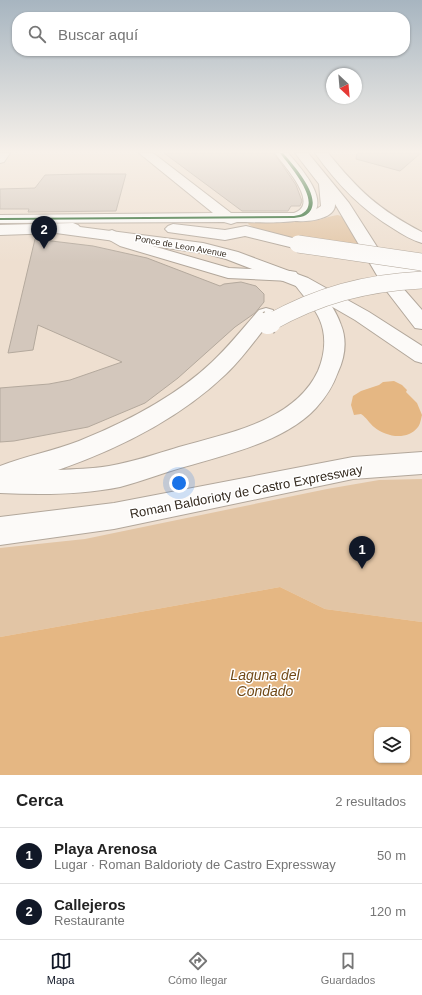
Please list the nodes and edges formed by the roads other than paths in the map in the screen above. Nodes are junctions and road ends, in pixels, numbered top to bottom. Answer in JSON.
{"nodes":[{"id":1,"x":191,"y":189,"type":"edge"},
{"id":2,"x":307,"y":189,"type":"edge"},
{"id":3,"x":327,"y":189,"type":"edge"},
{"id":4,"x":331,"y":189,"type":"edge"},
{"id":5,"x":351,"y":189,"type":"edge"},
{"id":6,"x":228,"y":217,"type":"junction"},
{"id":7,"x":294,"y":217,"type":"junction"},
{"id":8,"x":0,"y":219,"type":"edge"},
{"id":9,"x":58,"y":229,"type":"junction"},
{"id":10,"x":0,"y":230,"type":"edge"},
{"id":11,"x":246,"y":231,"type":"junction"},
{"id":12,"x":422,"y":238,"type":"edge"},
{"id":13,"x":422,"y":262,"type":"edge"},
{"id":14,"x":422,"y":269,"type":"edge"},
{"id":15,"x":296,"y":279,"type":"junction"},
{"id":16,"x":422,"y":280,"type":"edge"},
{"id":17,"x":267,"y":319,"type":"junction"},
{"id":18,"x":422,"y":323,"type":"edge"},
{"id":19,"x":422,"y":356,"type":"edge"},
{"id":20,"x":422,"y":463,"type":"edge"},
{"id":21,"x":0,"y":477,"type":"edge"},
{"id":22,"x":0,"y":481,"type":"edge"},
{"id":23,"x":0,"y":531,"type":"edge"}],
"edges":[{"from":1,"to":6,"type":"main road"},
{"from":2,"to":7,"type":"main road"},
{"from":3,"to":7,"type":"main road"},
{"from":4,"to":18,"type":"main road"},
{"from":5,"to":12,"type":"main road"},
{"from":6,"to":7,"type":"main road"},
{"from":6,"to":8,"type":"main road"},
{"from":6,"to":11,"type":"main road"},
{"from":9,"to":10,"type":"main road"},
{"from":9,"to":11,"type":"main road"},
{"from":9,"to":15,"type":"main road"},
{"from":11,"to":13,"type":"main road","bridge":true},
{"from":14,"to":17,"type":"main road"},
{"from":15,"to":19,"type":"main road"},
{"from":15,"to":22,"type":"main road"},
{"from":16,"to":17,"type":"main road","bridge":true},
{"from":17,"to":21,"type":"main road"},
{"from":20,"to":23,"type":"main road","name":"Roman Baldorioty de Castro Expressway"}]}
